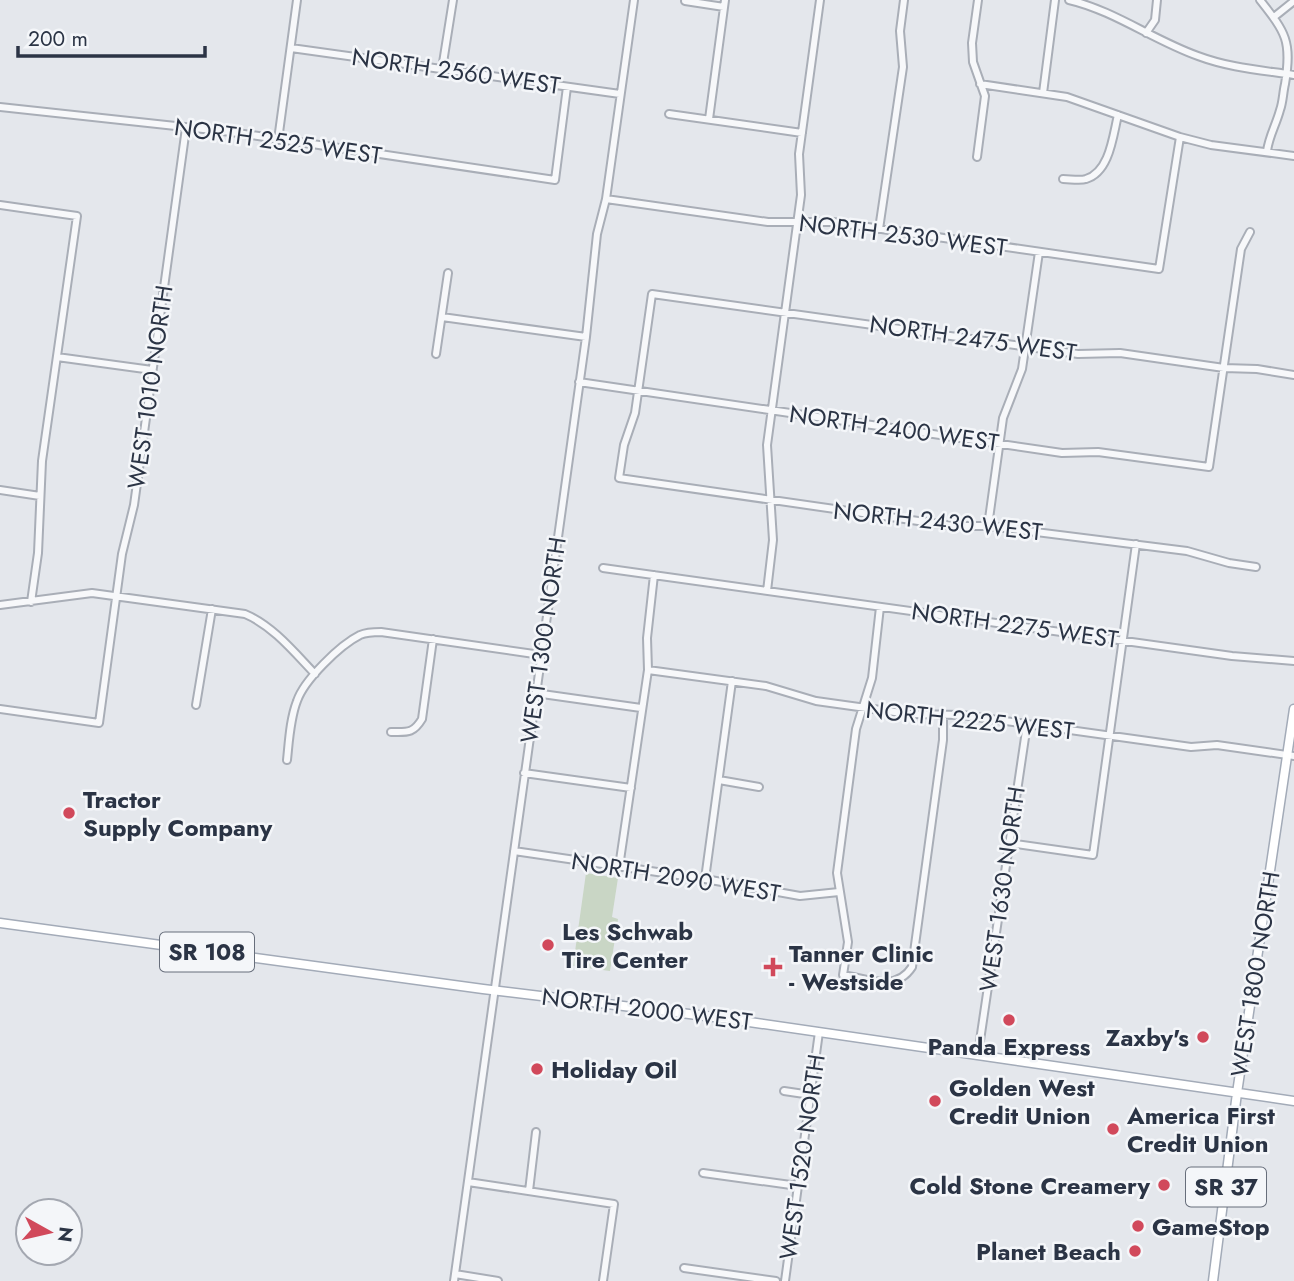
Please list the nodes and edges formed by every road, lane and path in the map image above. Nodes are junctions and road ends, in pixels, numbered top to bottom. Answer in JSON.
{"nodes":[{"id":1,"x":297,"y":0,"type":"edge"},
{"id":2,"x":453,"y":0,"type":"edge"},
{"id":3,"x":634,"y":0,"type":"edge"},
{"id":4,"x":820,"y":0,"type":"edge"},
{"id":5,"x":904,"y":0,"type":"edge"},
{"id":6,"x":978,"y":0,"type":"edge"},
{"id":7,"x":1055,"y":0,"type":"edge"},
{"id":8,"x":1069,"y":0,"type":"edge"},
{"id":9,"x":1157,"y":0,"type":"edge"},
{"id":10,"x":1260,"y":0,"type":"edge"},
{"id":11,"x":685,"y":1,"type":"edge"},
{"id":12,"x":1294,"y":1,"type":"edge"},
{"id":13,"x":724,"y":3,"type":"edge"},
{"id":14,"x":1274,"y":17,"type":"junction"},
{"id":15,"x":1146,"y":33,"type":"junction"},
{"id":16,"x":291,"y":48,"type":"junction"},
{"id":17,"x":442,"y":69,"type":"junction"},
{"id":18,"x":1290,"y":74,"type":"edge"},
{"id":19,"x":980,"y":84,"type":"junction"},
{"id":20,"x":567,"y":87,"type":"junction"},
{"id":21,"x":1043,"y":93,"type":"junction"},
{"id":22,"x":620,"y":94,"type":"junction"},
{"id":23,"x":0,"y":107,"type":"edge"},
{"id":24,"x":669,"y":114,"type":"dead end"},
{"id":25,"x":1118,"y":115,"type":"junction"},
{"id":26,"x":709,"y":119,"type":"junction"},
{"id":27,"x":186,"y":128,"type":"junction"},
{"id":28,"x":802,"y":133,"type":"junction"},
{"id":29,"x":1180,"y":137,"type":"junction"},
{"id":30,"x":278,"y":140,"type":"junction"},
{"id":31,"x":1267,"y":151,"type":"junction"},
{"id":32,"x":1294,"y":156,"type":"edge"},
{"id":33,"x":977,"y":157,"type":"dead end"},
{"id":34,"x":1063,"y":178,"type":"dead end"},
{"id":35,"x":606,"y":199,"type":"junction"},
{"id":36,"x":0,"y":205,"type":"edge"},
{"id":37,"x":797,"y":222,"type":"junction"},
{"id":38,"x":878,"y":229,"type":"junction"},
{"id":39,"x":1250,"y":232,"type":"dead end"},
{"id":40,"x":1039,"y":252,"type":"junction"},
{"id":41,"x":448,"y":273,"type":"dead end"},
{"id":42,"x":785,"y":312,"type":"junction"},
{"id":43,"x":442,"y":317,"type":"junction"},
{"id":44,"x":586,"y":337,"type":"junction"},
{"id":45,"x":1025,"y":346,"type":"junction"},
{"id":46,"x":436,"y":354,"type":"dead end"},
{"id":47,"x":57,"y":357,"type":"junction"},
{"id":48,"x":1224,"y":368,"type":"junction"},
{"id":49,"x":152,"y":370,"type":"junction"},
{"id":50,"x":1294,"y":375,"type":"edge"},
{"id":51,"x":579,"y":382,"type":"junction"},
{"id":52,"x":638,"y":391,"type":"junction"},
{"id":53,"x":771,"y":411,"type":"junction"},
{"id":54,"x":1000,"y":443,"type":"junction"},
{"id":55,"x":0,"y":490,"type":"edge"},
{"id":56,"x":40,"y":496,"type":"junction"},
{"id":57,"x":771,"y":500,"type":"junction"},
{"id":58,"x":988,"y":526,"type":"junction"},
{"id":59,"x":1136,"y":544,"type":"junction"},
{"id":60,"x":1256,"y":567,"type":"dead end"},
{"id":61,"x":603,"y":568,"type":"dead end"},
{"id":62,"x":654,"y":575,"type":"junction"},
{"id":63,"x":767,"y":591,"type":"junction"},
{"id":64,"x":117,"y":595,"type":"junction"},
{"id":65,"x":31,"y":602,"type":"junction"},
{"id":66,"x":0,"y":605,"type":"edge"},
{"id":67,"x":880,"y":607,"type":"junction"},
{"id":68,"x":212,"y":609,"type":"junction"},
{"id":69,"x":433,"y":639,"type":"junction"},
{"id":70,"x":1123,"y":640,"type":"junction"},
{"id":71,"x":541,"y":655,"type":"junction"},
{"id":72,"x":1294,"y":661,"type":"edge"},
{"id":73,"x":648,"y":670,"type":"junction"},
{"id":74,"x":315,"y":674,"type":"junction"},
{"id":75,"x":732,"y":681,"type":"junction"},
{"id":76,"x":535,"y":693,"type":"junction"},
{"id":77,"x":196,"y":705,"type":"dead end"},
{"id":78,"x":862,"y":707,"type":"junction"},
{"id":79,"x":641,"y":708,"type":"junction"},
{"id":80,"x":0,"y":709,"type":"edge"},
{"id":81,"x":1294,"y":709,"type":"edge"},
{"id":82,"x":943,"y":716,"type":"junction"},
{"id":83,"x":1027,"y":724,"type":"junction"},
{"id":84,"x":391,"y":732,"type":"dead end"},
{"id":85,"x":1110,"y":736,"type":"junction"},
{"id":86,"x":1291,"y":756,"type":"edge"},
{"id":87,"x":287,"y":760,"type":"dead end"},
{"id":88,"x":524,"y":773,"type":"junction"},
{"id":89,"x":719,"y":780,"type":"junction"},
{"id":90,"x":760,"y":786,"type":"dead end"},
{"id":91,"x":631,"y":788,"type":"junction"},
{"id":92,"x":1009,"y":843,"type":"junction"},
{"id":93,"x":514,"y":851,"type":"junction"},
{"id":94,"x":619,"y":867,"type":"junction"},
{"id":95,"x":705,"y":879,"type":"junction"},
{"id":96,"x":839,"y":892,"type":"junction"},
{"id":97,"x":0,"y":923,"type":"edge"},
{"id":98,"x":495,"y":990,"type":"junction"},
{"id":99,"x":819,"y":1032,"type":"junction"},
{"id":100,"x":978,"y":1054,"type":"junction"},
{"id":101,"x":784,"y":1091,"type":"dead end"},
{"id":102,"x":1237,"y":1093,"type":"junction"},
{"id":103,"x":811,"y":1095,"type":"junction"},
{"id":104,"x":1294,"y":1101,"type":"edge"},
{"id":105,"x":536,"y":1132,"type":"dead end"},
{"id":106,"x":703,"y":1173,"type":"dead end"},
{"id":107,"x":468,"y":1182,"type":"junction"},
{"id":108,"x":798,"y":1186,"type":"junction"},
{"id":109,"x":529,"y":1191,"type":"junction"},
{"id":110,"x":684,"y":1268,"type":"dead end"},
{"id":111,"x":454,"y":1278,"type":"edge"},
{"id":112,"x":498,"y":1281,"type":"edge"},
{"id":113,"x":603,"y":1281,"type":"edge"},
{"id":114,"x":776,"y":1281,"type":"edge"},
{"id":115,"x":785,"y":1281,"type":"edge"},
{"id":116,"x":1213,"y":1281,"type":"edge"}],
"edges":[{"from":1,"to":16,"type":"street"},
{"from":2,"to":17,"type":"street"},
{"from":3,"to":22,"type":"street","name":"WEST 1300 NORTH"},
{"from":4,"to":28,"type":"street"},
{"from":5,"to":38,"type":"street"},
{"from":6,"to":19,"type":"street"},
{"from":7,"to":21,"type":"street"},
{"from":8,"to":15,"type":"street"},
{"from":9,"to":15,"type":"street"},
{"from":10,"to":14,"type":"street"},
{"from":11,"to":13,"type":"street"},
{"from":12,"to":14,"type":"street"},
{"from":13,"to":26,"type":"street"},
{"from":14,"to":18,"type":"street"},
{"from":15,"to":18,"type":"street"},
{"from":16,"to":17,"type":"street","name":"NORTH 2560 WEST"},
{"from":16,"to":30,"type":"street"},
{"from":17,"to":20,"type":"street","name":"NORTH 2560 WEST"},
{"from":18,"to":31,"type":"street"},
{"from":19,"to":21,"type":"street"},
{"from":19,"to":33,"type":"street"},
{"from":20,"to":22,"type":"street","name":"NORTH 2560 WEST"},
{"from":20,"to":30,"type":"street","name":"NORTH 2525 WEST"},
{"from":21,"to":25,"type":"street"},
{"from":22,"to":35,"type":"street","name":"WEST 1300 NORTH"},
{"from":23,"to":27,"type":"street","name":"NORTH 2525 WEST"},
{"from":24,"to":26,"type":"street"},
{"from":25,"to":29,"type":"street"},
{"from":25,"to":34,"type":"street"},
{"from":26,"to":28,"type":"street"},
{"from":27,"to":30,"type":"street","name":"NORTH 2525 WEST"},
{"from":27,"to":49,"type":"street","name":"WEST 1010 NORTH"},
{"from":28,"to":37,"type":"street"},
{"from":29,"to":31,"type":"street"},
{"from":29,"to":40,"type":"street","name":"NORTH 2530 WEST"},
{"from":31,"to":32,"type":"street"},
{"from":35,"to":37,"type":"street","name":"NORTH 2530 WEST"},
{"from":35,"to":44,"type":"street","name":"WEST 1300 NORTH"},
{"from":36,"to":47,"type":"street"},
{"from":37,"to":38,"type":"street","name":"NORTH 2530 WEST"},
{"from":37,"to":42,"type":"street"},
{"from":38,"to":40,"type":"street","name":"NORTH 2530 WEST"},
{"from":39,"to":48,"type":"street"},
{"from":40,"to":45,"type":"street"},
{"from":41,"to":43,"type":"street"},
{"from":42,"to":45,"type":"street","name":"NORTH 2475 WEST"},
{"from":42,"to":52,"type":"street","name":"NORTH 2475 WEST"},
{"from":42,"to":53,"type":"street"},
{"from":43,"to":44,"type":"street"},
{"from":43,"to":46,"type":"street"},
{"from":44,"to":51,"type":"street","name":"WEST 1300 NORTH"},
{"from":45,"to":48,"type":"street","name":"NORTH 2475 WEST"},
{"from":45,"to":54,"type":"street"},
{"from":47,"to":49,"type":"street"},
{"from":47,"to":56,"type":"street"},
{"from":48,"to":50,"type":"street","name":"NORTH 2475 WEST"},
{"from":48,"to":54,"type":"street","name":"NORTH 2400 WEST"},
{"from":49,"to":64,"type":"street","name":"WEST 1010 NORTH"},
{"from":51,"to":52,"type":"street","name":"NORTH 2400 WEST"},
{"from":51,"to":71,"type":"street","name":"WEST 1300 NORTH"},
{"from":52,"to":53,"type":"street","name":"NORTH 2400 WEST"},
{"from":52,"to":57,"type":"street","name":"NORTH 2430 WEST"},
{"from":53,"to":54,"type":"street","name":"NORTH 2400 WEST"},
{"from":53,"to":57,"type":"street"},
{"from":54,"to":58,"type":"street"},
{"from":55,"to":56,"type":"street"},
{"from":56,"to":65,"type":"street"},
{"from":57,"to":58,"type":"street","name":"NORTH 2430 WEST"},
{"from":57,"to":63,"type":"street"},
{"from":58,"to":59,"type":"street","name":"NORTH 2430 WEST"},
{"from":59,"to":60,"type":"street","name":"NORTH 2430 WEST"},
{"from":59,"to":70,"type":"street"},
{"from":61,"to":62,"type":"street","name":"NORTH 2275 WEST"},
{"from":62,"to":63,"type":"street","name":"NORTH 2275 WEST"},
{"from":62,"to":73,"type":"street"},
{"from":63,"to":67,"type":"street","name":"NORTH 2275 WEST"},
{"from":64,"to":65,"type":"street"},
{"from":64,"to":68,"type":"street"},
{"from":64,"to":80,"type":"street","name":"WEST 1010 NORTH"},
{"from":65,"to":66,"type":"street"},
{"from":67,"to":70,"type":"street","name":"NORTH 2275 WEST"},
{"from":67,"to":78,"type":"street"},
{"from":68,"to":74,"type":"street"},
{"from":68,"to":77,"type":"street"},
{"from":69,"to":71,"type":"street"},
{"from":69,"to":74,"type":"street"},
{"from":69,"to":84,"type":"street"},
{"from":70,"to":72,"type":"street","name":"NORTH 2275 WEST"},
{"from":70,"to":85,"type":"street"},
{"from":71,"to":76,"type":"street","name":"WEST 1300 NORTH"},
{"from":73,"to":75,"type":"street","name":"NORTH 2225 WEST"},
{"from":73,"to":79,"type":"street"},
{"from":74,"to":87,"type":"street"},
{"from":75,"to":78,"type":"street","name":"NORTH 2225 WEST"},
{"from":75,"to":89,"type":"street"},
{"from":76,"to":79,"type":"street"},
{"from":76,"to":88,"type":"street","name":"WEST 1300 NORTH"},
{"from":78,"to":82,"type":"street","name":"NORTH 2225 WEST"},
{"from":78,"to":96,"type":"street"},
{"from":79,"to":91,"type":"street"},
{"from":81,"to":86,"type":"main road","name":"WEST 1800 NORTH","number":"SR 37"},
{"from":82,"to":83,"type":"street","name":"NORTH 2225 WEST"},
{"from":82,"to":96,"type":"street"},
{"from":83,"to":85,"type":"street","name":"NORTH 2225 WEST"},
{"from":83,"to":92,"type":"street","name":"WEST 1630 NORTH"},
{"from":85,"to":86,"type":"street","name":"NORTH 2225 WEST"},
{"from":85,"to":92,"type":"street"},
{"from":86,"to":102,"type":"main road","name":"WEST 1800 NORTH","number":"SR 37"},
{"from":88,"to":91,"type":"street"},
{"from":88,"to":93,"type":"street","name":"WEST 1300 NORTH"},
{"from":89,"to":90,"type":"street"},
{"from":89,"to":95,"type":"street"},
{"from":91,"to":94,"type":"street"},
{"from":92,"to":100,"type":"street","name":"WEST 1630 NORTH"},
{"from":93,"to":94,"type":"street","name":"NORTH 2090 WEST"},
{"from":93,"to":98,"type":"street","name":"WEST 1300 NORTH"},
{"from":94,"to":95,"type":"street","name":"NORTH 2090 WEST"},
{"from":95,"to":96,"type":"street","name":"NORTH 2090 WEST"},
{"from":97,"to":98,"type":"main road","name":"NORTH 2000 WEST","number":"SR 108"},
{"from":98,"to":99,"type":"main road","name":"NORTH 2000 WEST","number":"SR 108"},
{"from":98,"to":107,"type":"street","name":"WEST 1300 NORTH"},
{"from":99,"to":100,"type":"main road","name":"NORTH 2000 WEST","number":"SR 108"},
{"from":99,"to":103,"type":"street","name":"WEST 1520 NORTH"},
{"from":100,"to":102,"type":"main road","name":"NORTH 2000 WEST","number":"SR 108"},
{"from":101,"to":103,"type":"street"},
{"from":102,"to":104,"type":"main road","name":"NORTH 2000 WEST","number":"SR 108"},
{"from":102,"to":116,"type":"main road","name":"WEST 1800 NORTH","number":"SR 37"},
{"from":103,"to":108,"type":"street","name":"WEST 1520 NORTH"},
{"from":105,"to":109,"type":"street"},
{"from":106,"to":108,"type":"street"},
{"from":107,"to":109,"type":"street"},
{"from":107,"to":111,"type":"street","name":"WEST 1300 NORTH"},
{"from":108,"to":115,"type":"street","name":"WEST 1520 NORTH"},
{"from":109,"to":113,"type":"street"},
{"from":110,"to":114,"type":"street"},
{"from":111,"to":112,"type":"street"}]}
